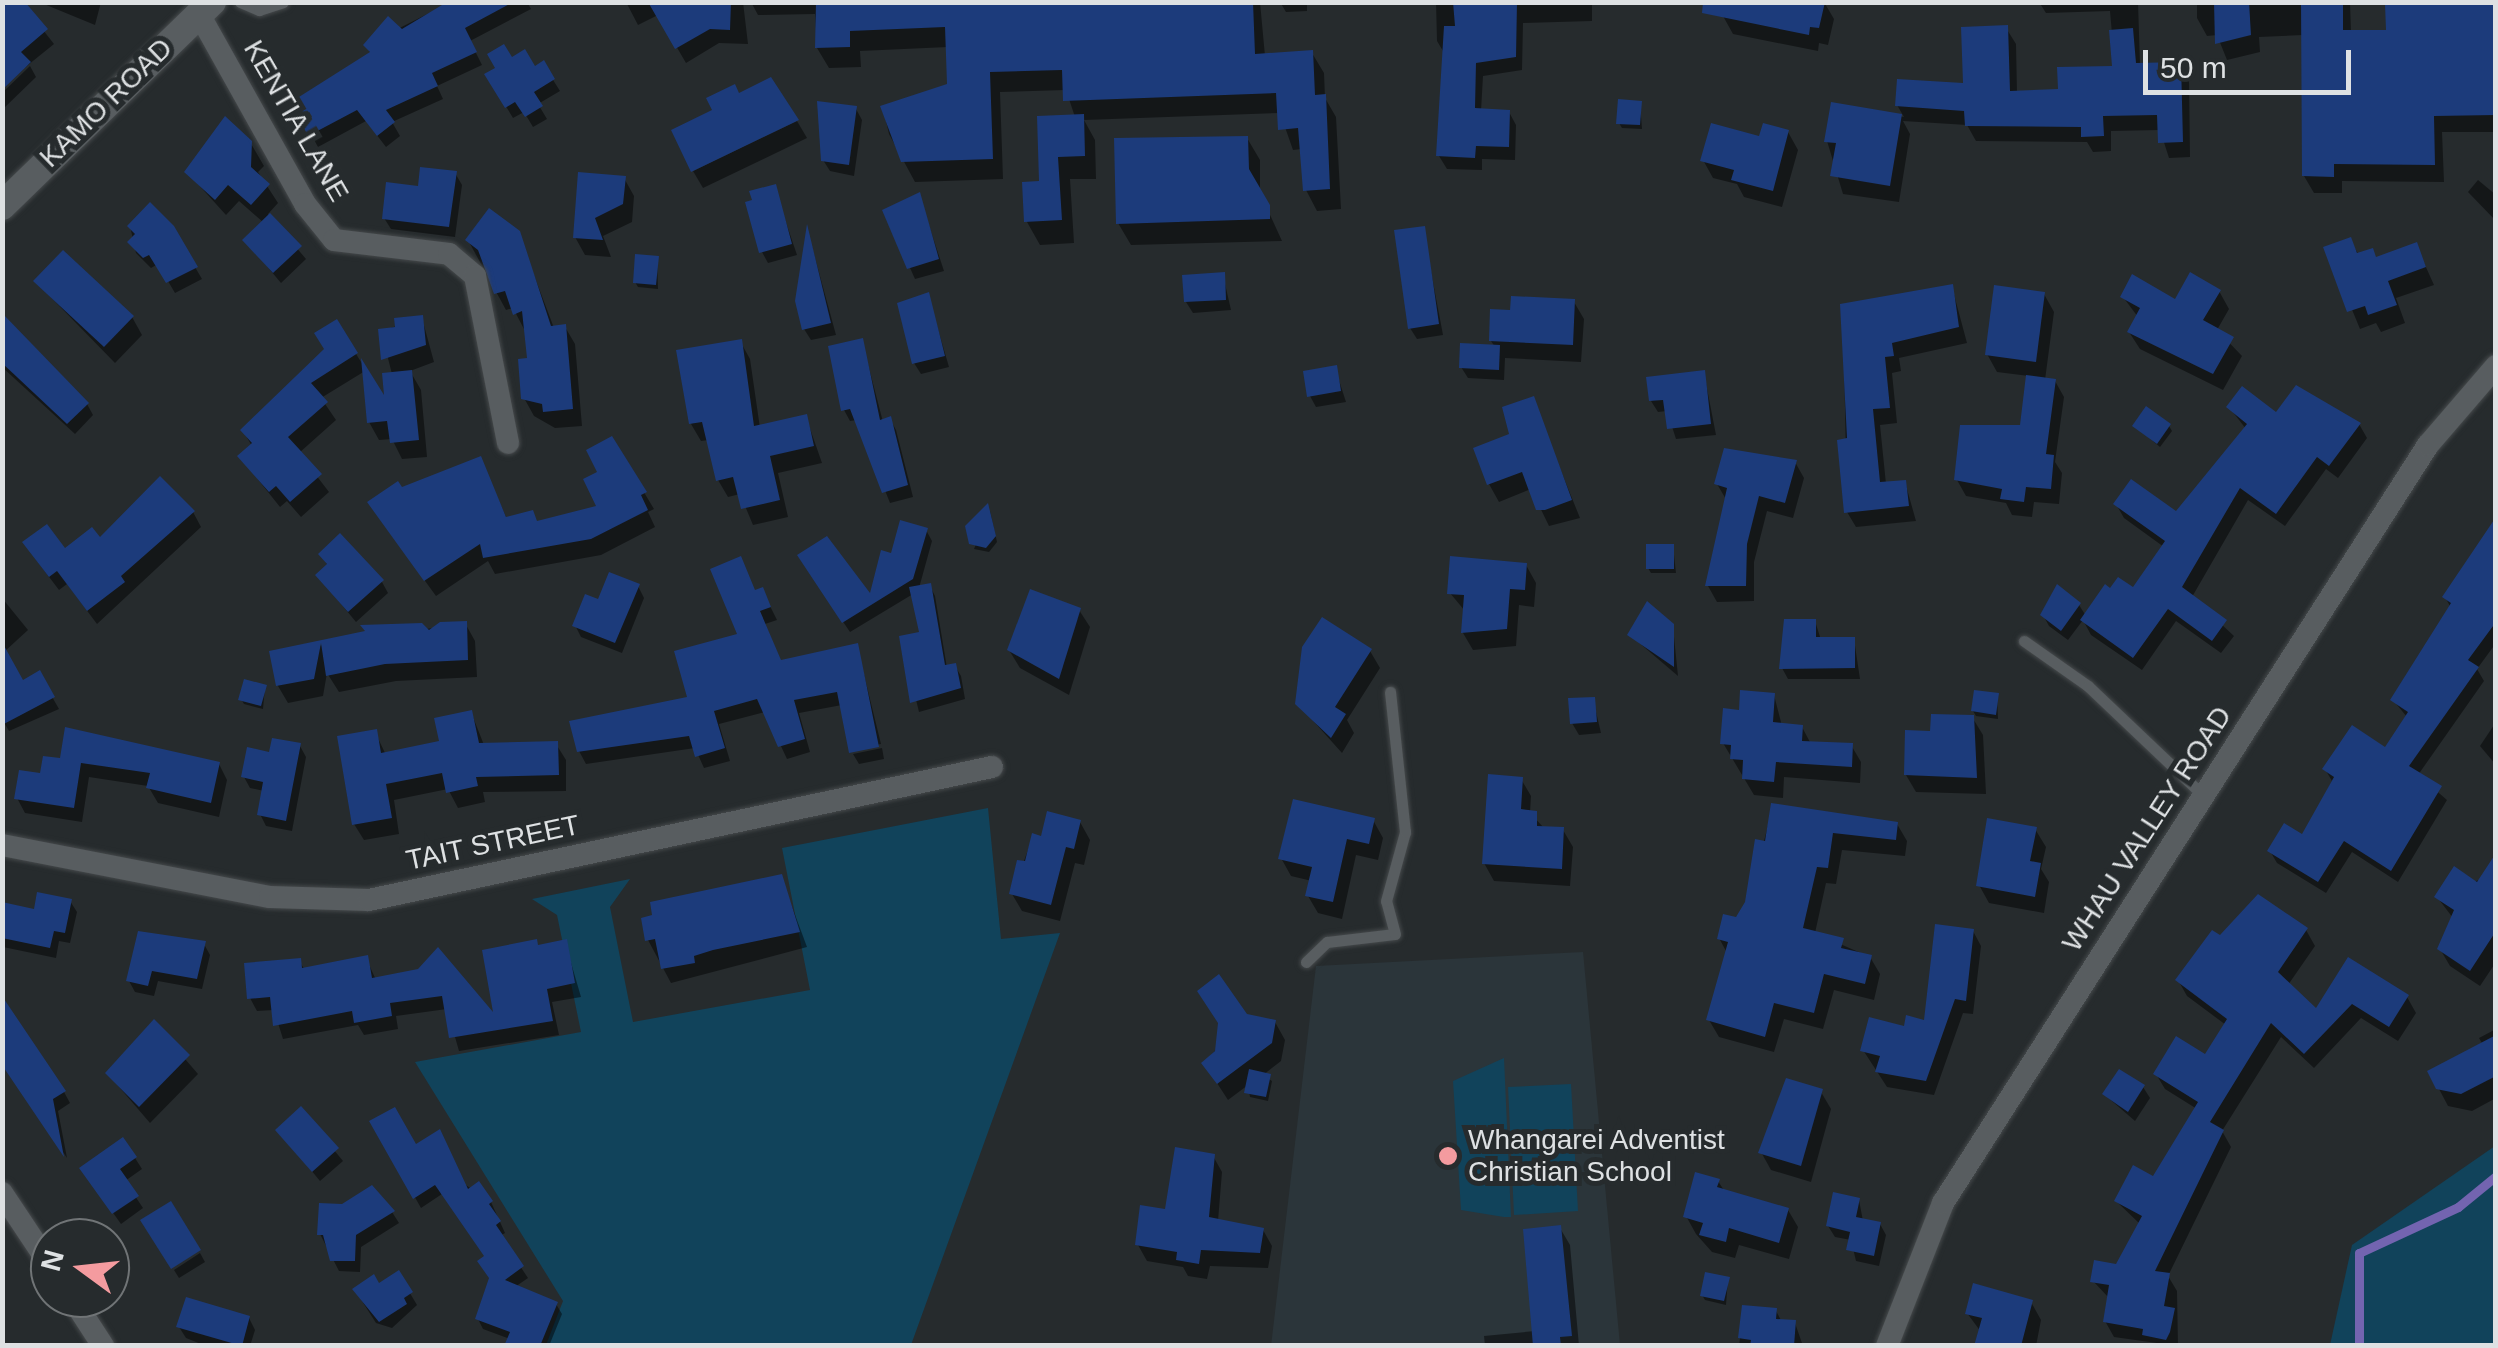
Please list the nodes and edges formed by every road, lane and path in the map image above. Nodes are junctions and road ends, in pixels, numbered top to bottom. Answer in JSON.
{"nodes":[{"id":1,"x":240,"y":2,"type":"edge"},
{"id":2,"x":284,"y":2,"type":"edge"},
{"id":3,"x":206,"y":8,"type":"edge"},
{"id":4,"x":2,"y":206,"type":"edge"},
{"id":5,"x":2496,"y":366,"type":"edge"},
{"id":6,"x":508,"y":443,"type":"dead end"},
{"id":7,"x":2024,"y":641,"type":"dead end"},
{"id":8,"x":1390,"y":692,"type":"dead end"},
{"id":9,"x":992,"y":767,"type":"dead end"},
{"id":10,"x":2204,"y":796,"type":"junction"},
{"id":11,"x":2,"y":844,"type":"edge"},
{"id":12,"x":1306,"y":962,"type":"dead end"},
{"id":13,"x":2,"y":1193,"type":"edge"},
{"id":14,"x":30,"y":1235,"type":"edge"},
{"id":15,"x":85,"y":1318,"type":"edge"},
{"id":16,"x":103,"y":1346,"type":"edge"},
{"id":17,"x":1886,"y":1346,"type":"edge"}],
"edges":[{"from":1,"to":2,"type":"lane"},
{"from":3,"to":4,"type":"main road","name":"KAMO ROAD"},
{"from":3,"to":6,"type":"street","name":"KENTIA LANE"},
{"from":5,"to":10,"type":"street","name":"WHAU VALLEY ROAD"},
{"from":7,"to":10,"type":"lane"},
{"from":8,"to":12,"type":"lane"},
{"from":9,"to":11,"type":"street","name":"TAIT STREET"},
{"from":10,"to":17,"type":"street","name":"WHAU VALLEY ROAD"},
{"from":13,"to":14,"type":"street"},
{"from":15,"to":16,"type":"street"}]}
